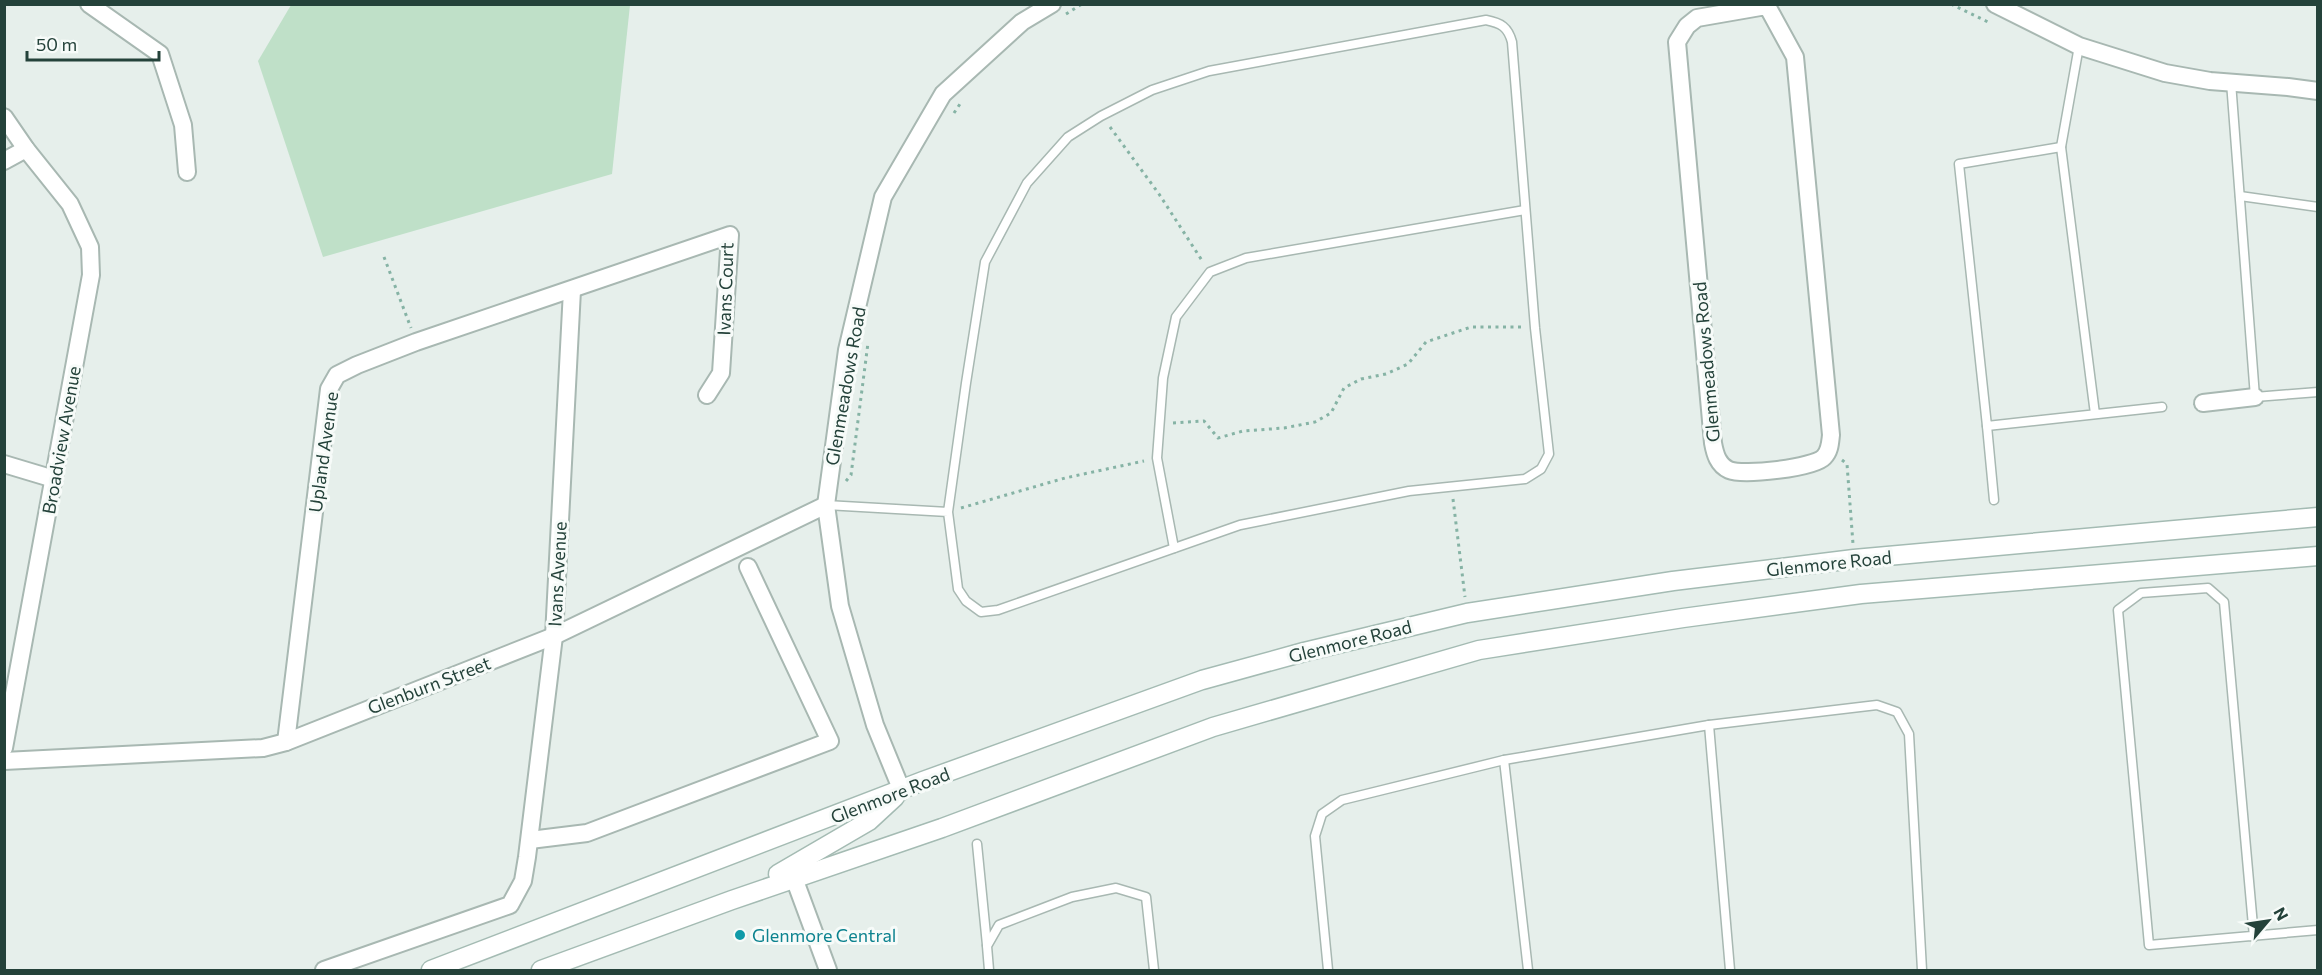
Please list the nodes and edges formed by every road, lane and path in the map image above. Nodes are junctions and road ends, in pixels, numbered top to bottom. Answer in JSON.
{"nodes":[{"id":1,"x":89,"y":4,"type":"edge"},
{"id":2,"x":1082,"y":4,"type":"edge"},
{"id":3,"x":1995,"y":4,"type":"edge"},
{"id":4,"x":1766,"y":5,"type":"edge"},
{"id":5,"x":1055,"y":11,"type":"edge"},
{"id":6,"x":2079,"y":46,"type":"junction"},
{"id":7,"x":2231,"y":82,"type":"junction"},
{"id":8,"x":2318,"y":91,"type":"edge"},
{"id":9,"x":963,"y":100,"type":"dead end"},
{"id":10,"x":951,"y":116,"type":"dead end"},
{"id":11,"x":1101,"y":116,"type":"junction"},
{"id":12,"x":4,"y":117,"type":"edge"},
{"id":13,"x":2061,"y":147,"type":"junction"},
{"id":14,"x":26,"y":149,"type":"junction"},
{"id":15,"x":4,"y":161,"type":"edge"},
{"id":16,"x":187,"y":172,"type":"dead end"},
{"id":17,"x":2240,"y":196,"type":"junction"},
{"id":18,"x":2318,"y":207,"type":"edge"},
{"id":19,"x":1525,"y":210,"type":"junction"},
{"id":20,"x":384,"y":257,"type":"dead end"},
{"id":21,"x":1210,"y":272,"type":"junction"},
{"id":22,"x":572,"y":290,"type":"junction"},
{"id":23,"x":1535,"y":328,"type":"junction"},
{"id":24,"x":869,"y":334,"type":"dead end"},
{"id":25,"x":416,"y":342,"type":"junction"},
{"id":26,"x":2318,"y":392,"type":"edge"},
{"id":27,"x":707,"y":395,"type":"dead end"},
{"id":28,"x":2255,"y":397,"type":"junction"},
{"id":29,"x":2203,"y":403,"type":"dead end"},
{"id":30,"x":2162,"y":407,"type":"dead end"},
{"id":31,"x":2095,"y":414,"type":"junction"},
{"id":32,"x":1161,"y":424,"type":"junction"},
{"id":33,"x":1987,"y":426,"type":"junction"},
{"id":34,"x":1829,"y":450,"type":"junction"},
{"id":35,"x":1157,"y":458,"type":"junction"},
{"id":36,"x":4,"y":464,"type":"edge"},
{"id":37,"x":54,"y":479,"type":"junction"},
{"id":38,"x":845,"y":483,"type":"dead end"},
{"id":39,"x":1451,"y":486,"type":"junction"},
{"id":40,"x":1994,"y":500,"type":"dead end"},
{"id":41,"x":826,"y":505,"type":"junction"},
{"id":42,"x":948,"y":512,"type":"junction"},
{"id":43,"x":2318,"y":517,"type":"edge"},
{"id":44,"x":1174,"y":548,"type":"junction"},
{"id":45,"x":2318,"y":556,"type":"edge"},
{"id":46,"x":1854,"y":559,"type":"junction"},
{"id":47,"x":748,"y":567,"type":"dead end"},
{"id":48,"x":1467,"y":614,"type":"junction"},
{"id":49,"x":554,"y":636,"type":"junction"},
{"id":50,"x":1709,"y":726,"type":"junction"},
{"id":51,"x":286,"y":742,"type":"junction"},
{"id":52,"x":4,"y":748,"type":"edge"},
{"id":53,"x":1504,"y":760,"type":"junction"},
{"id":54,"x":4,"y":761,"type":"edge"},
{"id":55,"x":902,"y":791,"type":"junction"},
{"id":56,"x":977,"y":844,"type":"dead end"},
{"id":57,"x":528,"y":849,"type":"junction"},
{"id":58,"x":794,"y":878,"type":"junction"},
{"id":59,"x":732,"y":900,"type":"junction"},
{"id":60,"x":2318,"y":930,"type":"edge"},
{"id":61,"x":2254,"y":937,"type":"junction"},
{"id":62,"x":987,"y":946,"type":"junction"},
{"id":63,"x":324,"y":970,"type":"edge"},
{"id":64,"x":431,"y":970,"type":"edge"},
{"id":65,"x":542,"y":970,"type":"edge"},
{"id":66,"x":828,"y":970,"type":"edge"},
{"id":67,"x":989,"y":970,"type":"edge"},
{"id":68,"x":1154,"y":970,"type":"edge"},
{"id":69,"x":1328,"y":970,"type":"edge"},
{"id":70,"x":1528,"y":970,"type":"edge"},
{"id":71,"x":1730,"y":970,"type":"edge"},
{"id":72,"x":1922,"y":970,"type":"edge"}],
"edges":[{"from":1,"to":16,"type":"street"},
{"from":2,"to":5,"type":"path"},
{"from":3,"to":6,"type":"street"},
{"from":4,"to":34,"type":"street","name":"Glenmeadows Road"},
{"from":4,"to":34,"type":"street","name":"Glenmeadows Road"},
{"from":5,"to":41,"type":"street","name":"Glenmeadows Road"},
{"from":6,"to":7,"type":"street"},
{"from":6,"to":13,"type":"lane"},
{"from":7,"to":8,"type":"street"},
{"from":7,"to":17,"type":"lane"},
{"from":9,"to":10,"type":"path"},
{"from":11,"to":19,"type":"lane"},
{"from":11,"to":21,"type":"path"},
{"from":11,"to":42,"type":"lane"},
{"from":12,"to":14,"type":"street","name":"Broadview Avenue"},
{"from":13,"to":31,"type":"lane"},
{"from":13,"to":33,"type":"lane"},
{"from":14,"to":15,"type":"street"},
{"from":14,"to":37,"type":"street","name":"Broadview Avenue"},
{"from":17,"to":18,"type":"lane"},
{"from":17,"to":28,"type":"lane"},
{"from":19,"to":21,"type":"lane"},
{"from":19,"to":23,"type":"lane"},
{"from":20,"to":25,"type":"path"},
{"from":21,"to":32,"type":"lane"},
{"from":22,"to":25,"type":"street","name":"Upland Avenue"},
{"from":22,"to":27,"type":"street","name":"Ivans Court"},
{"from":22,"to":49,"type":"street","name":"Ivans Avenue"},
{"from":23,"to":32,"type":"path"},
{"from":23,"to":39,"type":"lane"},
{"from":24,"to":38,"type":"path"},
{"from":25,"to":51,"type":"street","name":"Upland Avenue"},
{"from":26,"to":28,"type":"lane"},
{"from":28,"to":29,"type":"street"},
{"from":30,"to":31,"type":"lane"},
{"from":31,"to":33,"type":"lane"},
{"from":32,"to":35,"type":"lane"},
{"from":33,"to":40,"type":"lane"},
{"from":34,"to":46,"type":"path"},
{"from":35,"to":42,"type":"path"},
{"from":35,"to":44,"type":"lane"},
{"from":36,"to":37,"type":"street"},
{"from":37,"to":52,"type":"street","name":"Broadview Avenue"},
{"from":39,"to":44,"type":"lane"},
{"from":39,"to":48,"type":"path"},
{"from":41,"to":42,"type":"lane"},
{"from":41,"to":49,"type":"street","name":"Glenburn Street"},
{"from":41,"to":55,"type":"street","name":"Glenmeadows Road"},
{"from":42,"to":44,"type":"lane"},
{"from":43,"to":46,"type":"main road","name":"Glenmore Road"},
{"from":45,"to":58,"type":"main road","name":"Glenmore Road"},
{"from":46,"to":48,"type":"main road","name":"Glenmore Road"},
{"from":47,"to":57,"type":"street"},
{"from":48,"to":55,"type":"main road","name":"Glenmore Road"},
{"from":49,"to":51,"type":"street","name":"Glenburn Street"},
{"from":49,"to":57,"type":"street","name":"Ivans Avenue"},
{"from":50,"to":53,"type":"lane"},
{"from":50,"to":71,"type":"lane"},
{"from":50,"to":72,"type":"lane"},
{"from":51,"to":54,"type":"street","name":"Glenburn Street"},
{"from":53,"to":69,"type":"lane"},
{"from":53,"to":70,"type":"lane"},
{"from":55,"to":59,"type":"main road"},
{"from":55,"to":64,"type":"main road","name":"Glenmore Road"},
{"from":56,"to":62,"type":"lane"},
{"from":57,"to":63,"type":"street"},
{"from":58,"to":59,"type":"main road","name":"Glenmore Road"},
{"from":58,"to":66,"type":"street"},
{"from":59,"to":65,"type":"main road","name":"Glenmore Road"},
{"from":60,"to":61,"type":"lane"},
{"from":61,"to":61,"type":"lane"},
{"from":62,"to":67,"type":"lane"},
{"from":62,"to":68,"type":"lane"}]}
